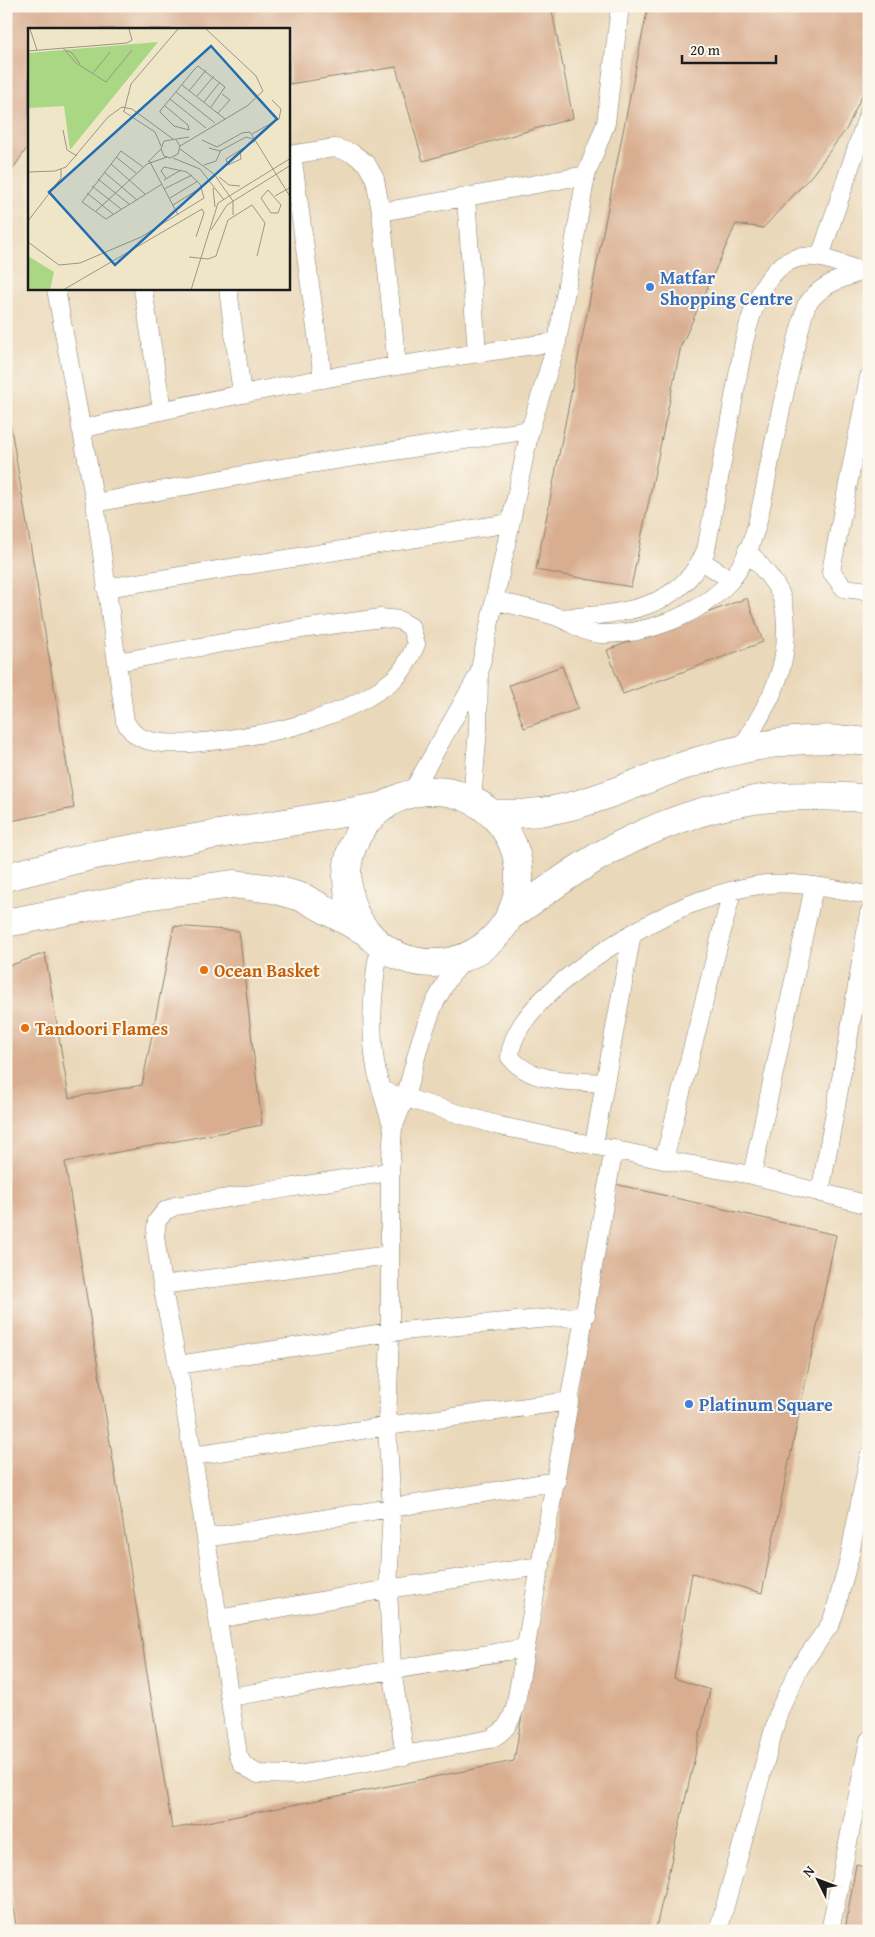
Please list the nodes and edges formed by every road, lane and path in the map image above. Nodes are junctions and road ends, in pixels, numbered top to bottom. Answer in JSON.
{"nodes":[{"id":1,"x":620,"y":6,"type":"edge"},
{"id":2,"x":869,"y":111,"type":"edge"},
{"id":3,"x":291,"y":154,"type":"edge"},
{"id":4,"x":586,"y":175,"type":"junction"},
{"id":5,"x":466,"y":197,"type":"junction"},
{"id":6,"x":381,"y":212,"type":"junction"},
{"id":7,"x":820,"y":257,"type":"junction"},
{"id":8,"x":866,"y":272,"type":"edge"},
{"id":9,"x":56,"y":290,"type":"edge"},
{"id":10,"x":143,"y":290,"type":"edge"},
{"id":11,"x":228,"y":290,"type":"edge"},
{"id":12,"x":556,"y":342,"type":"junction"},
{"id":13,"x":477,"y":353,"type":"junction"},
{"id":14,"x":397,"y":366,"type":"junction"},
{"id":15,"x":869,"y":377,"type":"edge"},
{"id":16,"x":323,"y":379,"type":"junction"},
{"id":17,"x":242,"y":394,"type":"junction"},
{"id":18,"x":162,"y":410,"type":"junction"},
{"id":19,"x":81,"y":429,"type":"junction"},
{"id":20,"x":530,"y":430,"type":"junction"},
{"id":21,"x":863,"y":436,"type":"edge"},
{"id":22,"x":95,"y":503,"type":"junction"},
{"id":23,"x":510,"y":523,"type":"junction"},
{"id":24,"x":747,"y":550,"type":"junction"},
{"id":25,"x":702,"y":561,"type":"junction"},
{"id":26,"x":731,"y":580,"type":"junction"},
{"id":27,"x":106,"y":588,"type":"junction"},
{"id":28,"x":869,"y":591,"type":"edge"},
{"id":29,"x":494,"y":600,"type":"junction"},
{"id":30,"x":560,"y":618,"type":"junction"},
{"id":31,"x":117,"y":662,"type":"junction"},
{"id":32,"x":479,"y":674,"type":"junction"},
{"id":33,"x":866,"y":740,"type":"edge"},
{"id":34,"x":741,"y":749,"type":"junction"},
{"id":35,"x":411,"y":794,"type":"junction"},
{"id":36,"x":869,"y":798,"type":"edge"},
{"id":37,"x":385,"y":806,"type":"junction"},
{"id":38,"x":481,"y":806,"type":"junction"},
{"id":39,"x":6,"y":877,"type":"edge"},
{"id":40,"x":814,"y":887,"type":"junction"},
{"id":41,"x":732,"y":891,"type":"junction"},
{"id":42,"x":869,"y":895,"type":"edge"},
{"id":43,"x":869,"y":913,"type":"edge"},
{"id":44,"x":509,"y":917,"type":"junction"},
{"id":45,"x":6,"y":923,"type":"edge"},
{"id":46,"x":632,"y":934,"type":"junction"},
{"id":47,"x":372,"y":939,"type":"junction"},
{"id":48,"x":468,"y":955,"type":"junction"},
{"id":49,"x":605,"y":1083,"type":"junction"},
{"id":50,"x":382,"y":1091,"type":"junction"},
{"id":51,"x":405,"y":1098,"type":"junction"},
{"id":52,"x":393,"y":1128,"type":"junction"},
{"id":53,"x":594,"y":1144,"type":"junction"},
{"id":54,"x":614,"y":1148,"type":"junction"},
{"id":55,"x":664,"y":1160,"type":"junction"},
{"id":56,"x":390,"y":1172,"type":"junction"},
{"id":57,"x":752,"y":1174,"type":"junction"},
{"id":58,"x":820,"y":1193,"type":"junction"},
{"id":59,"x":869,"y":1205,"type":"edge"},
{"id":60,"x":389,"y":1255,"type":"junction"},
{"id":61,"x":162,"y":1285,"type":"junction"},
{"id":62,"x":586,"y":1315,"type":"junction"},
{"id":63,"x":390,"y":1332,"type":"junction"},
{"id":64,"x":178,"y":1365,"type":"junction"},
{"id":65,"x":570,"y":1401,"type":"junction"},
{"id":66,"x":386,"y":1426,"type":"junction"},
{"id":67,"x":193,"y":1456,"type":"junction"},
{"id":68,"x":869,"y":1456,"type":"edge"},
{"id":69,"x":557,"y":1481,"type":"junction"},
{"id":70,"x":392,"y":1509,"type":"junction"},
{"id":71,"x":206,"y":1538,"type":"junction"},
{"id":72,"x":541,"y":1566,"type":"junction"},
{"id":73,"x":388,"y":1589,"type":"junction"},
{"id":74,"x":218,"y":1619,"type":"junction"},
{"id":75,"x":525,"y":1648,"type":"junction"},
{"id":76,"x":392,"y":1669,"type":"junction"},
{"id":77,"x":230,"y":1697,"type":"junction"},
{"id":78,"x":869,"y":1740,"type":"edge"},
{"id":79,"x":405,"y":1756,"type":"junction"},
{"id":80,"x":718,"y":1931,"type":"edge"},
{"id":81,"x":830,"y":1931,"type":"edge"}],
"edges":[{"from":1,"to":4,"type":"lane"},
{"from":2,"to":7,"type":"lane"},
{"from":3,"to":6,"type":"lane"},
{"from":3,"to":16,"type":"lane"},
{"from":4,"to":5,"type":"lane"},
{"from":4,"to":12,"type":"lane"},
{"from":5,"to":6,"type":"lane"},
{"from":5,"to":13,"type":"lane"},
{"from":6,"to":14,"type":"lane"},
{"from":7,"to":8,"type":"lane"},
{"from":7,"to":25,"type":"lane"},
{"from":8,"to":24,"type":"lane"},
{"from":9,"to":19,"type":"lane"},
{"from":10,"to":18,"type":"lane"},
{"from":11,"to":17,"type":"lane"},
{"from":12,"to":13,"type":"lane"},
{"from":12,"to":20,"type":"lane"},
{"from":13,"to":14,"type":"lane"},
{"from":14,"to":16,"type":"lane"},
{"from":15,"to":21,"type":"lane"},
{"from":16,"to":17,"type":"lane"},
{"from":17,"to":18,"type":"lane"},
{"from":18,"to":19,"type":"lane"},
{"from":19,"to":22,"type":"lane"},
{"from":20,"to":22,"type":"lane"},
{"from":20,"to":23,"type":"lane"},
{"from":21,"to":28,"type":"lane"},
{"from":22,"to":27,"type":"lane"},
{"from":23,"to":27,"type":"lane"},
{"from":23,"to":29,"type":"lane"},
{"from":24,"to":26,"type":"lane"},
{"from":24,"to":34,"type":"lane"},
{"from":25,"to":26,"type":"lane"},
{"from":25,"to":30,"type":"lane"},
{"from":26,"to":30,"type":"lane"},
{"from":27,"to":31,"type":"lane"},
{"from":29,"to":30,"type":"lane"},
{"from":29,"to":32,"type":"lane"},
{"from":31,"to":31,"type":"lane"},
{"from":32,"to":35,"type":"lane"},
{"from":32,"to":38,"type":"lane"},
{"from":33,"to":34,"type":"street"},
{"from":34,"to":38,"type":"street"},
{"from":35,"to":37,"type":"street"},
{"from":35,"to":38,"type":"street"},
{"from":36,"to":44,"type":"street"},
{"from":37,"to":39,"type":"street"},
{"from":37,"to":47,"type":"street"},
{"from":38,"to":44,"type":"street"},
{"from":40,"to":41,"type":"lane"},
{"from":40,"to":42,"type":"lane"},
{"from":40,"to":57,"type":"lane"},
{"from":41,"to":46,"type":"lane"},
{"from":41,"to":55,"type":"lane"},
{"from":43,"to":58,"type":"lane"},
{"from":44,"to":48,"type":"street"},
{"from":45,"to":47,"type":"street"},
{"from":46,"to":49,"type":"lane"},
{"from":46,"to":49,"type":"lane"},
{"from":47,"to":48,"type":"street"},
{"from":47,"to":50,"type":"lane"},
{"from":48,"to":51,"type":"lane"},
{"from":49,"to":53,"type":"lane"},
{"from":50,"to":51,"type":"lane"},
{"from":50,"to":52,"type":"lane"},
{"from":51,"to":52,"type":"lane"},
{"from":51,"to":53,"type":"lane"},
{"from":52,"to":56,"type":"lane"},
{"from":53,"to":54,"type":"lane"},
{"from":54,"to":55,"type":"lane"},
{"from":54,"to":62,"type":"lane"},
{"from":55,"to":57,"type":"lane"},
{"from":56,"to":60,"type":"lane"},
{"from":56,"to":61,"type":"lane"},
{"from":57,"to":58,"type":"lane"},
{"from":58,"to":59,"type":"lane"},
{"from":60,"to":61,"type":"lane"},
{"from":60,"to":63,"type":"lane"},
{"from":61,"to":64,"type":"lane"},
{"from":62,"to":63,"type":"lane"},
{"from":62,"to":65,"type":"lane"},
{"from":63,"to":64,"type":"lane"},
{"from":63,"to":66,"type":"lane"},
{"from":64,"to":67,"type":"lane"},
{"from":65,"to":66,"type":"lane"},
{"from":65,"to":69,"type":"lane"},
{"from":66,"to":67,"type":"lane"},
{"from":66,"to":70,"type":"lane"},
{"from":67,"to":71,"type":"lane"},
{"from":68,"to":80,"type":"lane"},
{"from":69,"to":70,"type":"lane"},
{"from":69,"to":72,"type":"lane"},
{"from":70,"to":71,"type":"lane"},
{"from":70,"to":73,"type":"lane"},
{"from":71,"to":74,"type":"lane"},
{"from":72,"to":73,"type":"lane"},
{"from":72,"to":75,"type":"lane"},
{"from":73,"to":74,"type":"lane"},
{"from":73,"to":76,"type":"lane"},
{"from":74,"to":77,"type":"lane"},
{"from":75,"to":76,"type":"lane"},
{"from":75,"to":79,"type":"lane"},
{"from":76,"to":77,"type":"lane"},
{"from":76,"to":79,"type":"lane"},
{"from":77,"to":79,"type":"lane"},
{"from":78,"to":81,"type":"lane"}]}
